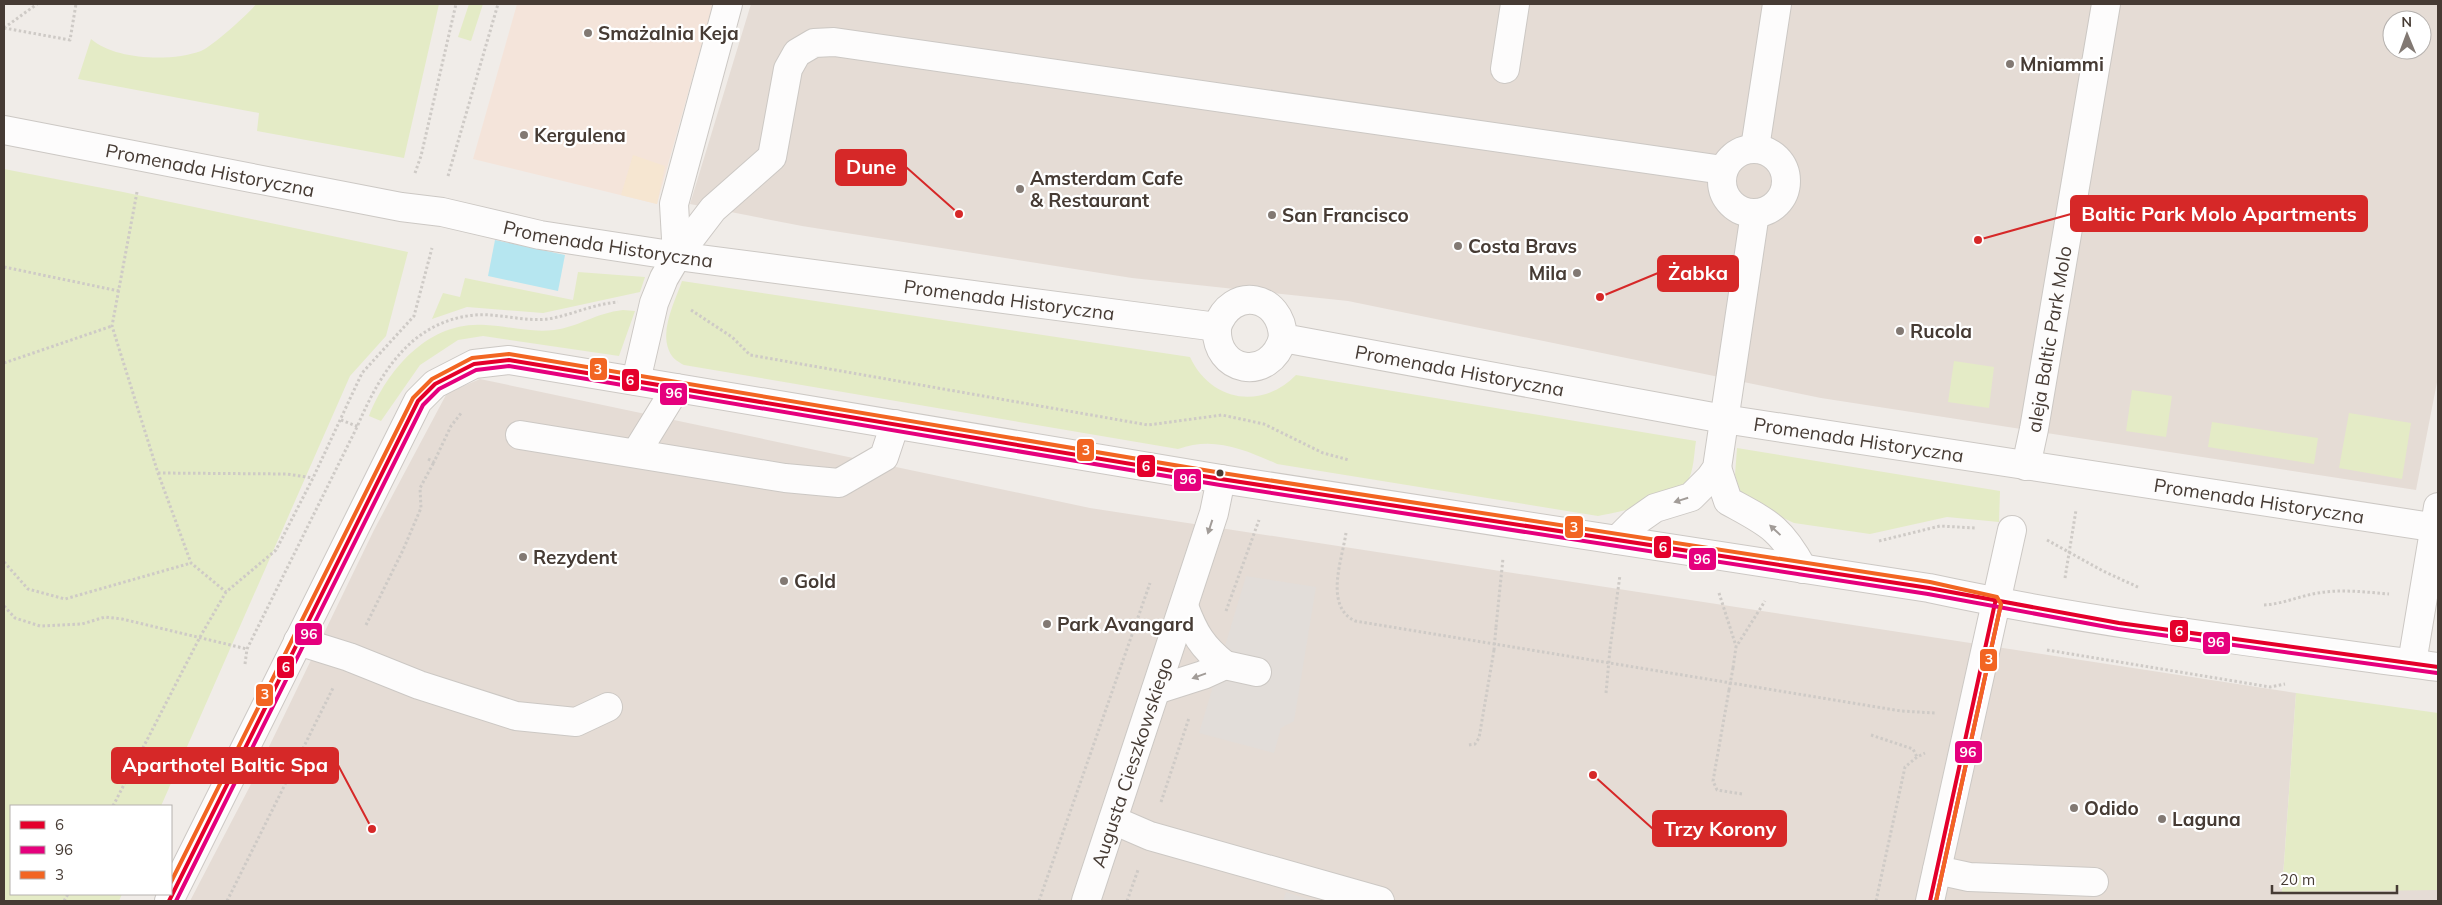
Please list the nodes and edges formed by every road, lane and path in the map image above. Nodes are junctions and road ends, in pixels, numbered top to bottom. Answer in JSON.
{"nodes":[{"id":1,"x":37,"y":4,"type":"edge"},
{"id":2,"x":76,"y":4,"type":"edge"},
{"id":3,"x":456,"y":4,"type":"edge"},
{"id":4,"x":498,"y":4,"type":"edge"},
{"id":5,"x":728,"y":4,"type":"edge"},
{"id":6,"x":1515,"y":4,"type":"edge"},
{"id":7,"x":1777,"y":4,"type":"edge"},
{"id":8,"x":2106,"y":4,"type":"edge"},
{"id":9,"x":4,"y":28,"type":"edge"},
{"id":10,"x":1505,"y":69,"type":"dead end"},
{"id":11,"x":4,"y":130,"type":"edge"},
{"id":12,"x":1755,"y":148,"type":"junction"},
{"id":13,"x":145,"y":158,"type":"junction"},
{"id":14,"x":1723,"y":170,"type":"junction"},
{"id":15,"x":401,"y":207,"type":"junction"},
{"id":16,"x":442,"y":212,"type":"junction"},
{"id":17,"x":1755,"y":213,"type":"junction"},
{"id":18,"x":677,"y":256,"type":"junction"},
{"id":19,"x":4,"y":267,"type":"edge"},
{"id":20,"x":120,"y":290,"type":"junction"},
{"id":21,"x":112,"y":326,"type":"junction"},
{"id":22,"x":1216,"y":327,"type":"junction"},
{"id":23,"x":1283,"y":338,"type":"junction"},
{"id":24,"x":4,"y":363,"type":"edge"},
{"id":25,"x":636,"y":381,"type":"junction"},
{"id":26,"x":676,"y":388,"type":"junction"},
{"id":27,"x":1724,"y":419,"type":"junction"},
{"id":28,"x":895,"y":424,"type":"junction"},
{"id":29,"x":520,"y":435,"type":"dead end"},
{"id":30,"x":636,"y":452,"type":"junction"},
{"id":31,"x":2026,"y":466,"type":"junction"},
{"id":32,"x":1717,"y":468,"type":"junction"},
{"id":33,"x":158,"y":473,"type":"junction"},
{"id":34,"x":2081,"y":474,"type":"junction"},
{"id":35,"x":313,"y":478,"type":"junction"},
{"id":36,"x":1221,"y":479,"type":"junction"},
{"id":37,"x":2437,"y":521,"type":"edge"},
{"id":38,"x":2012,"y":530,"type":"joint"},
{"id":39,"x":1346,"y":533,"type":"dead end"},
{"id":40,"x":1617,"y":540,"type":"junction"},
{"id":41,"x":2069,"y":553,"type":"junction"},
{"id":42,"x":1503,"y":558,"type":"dead end"},
{"id":43,"x":4,"y":562,"type":"edge"},
{"id":44,"x":191,"y":563,"type":"junction"},
{"id":45,"x":1803,"y":569,"type":"junction"},
{"id":46,"x":1620,"y":575,"type":"dead end"},
{"id":47,"x":1151,"y":582,"type":"dead end"},
{"id":48,"x":2148,"y":589,"type":"dead end"},
{"id":49,"x":1718,"y":591,"type":"dead end"},
{"id":50,"x":226,"y":592,"type":"junction"},
{"id":51,"x":1765,"y":601,"type":"dead end"},
{"id":52,"x":2423,"y":601,"type":"junction"},
{"id":53,"x":1995,"y":603,"type":"junction"},
{"id":54,"x":2259,"y":605,"type":"dead end"},
{"id":55,"x":4,"y":606,"type":"edge"},
{"id":56,"x":1184,"y":606,"type":"junction"},
{"id":57,"x":2059,"y":613,"type":"junction"},
{"id":58,"x":200,"y":637,"type":"junction"},
{"id":59,"x":298,"y":640,"type":"junction"},
{"id":60,"x":1736,"y":647,"type":"junction"},
{"id":61,"x":247,"y":649,"type":"dead end"},
{"id":62,"x":2051,"y":651,"type":"dead end"},
{"id":63,"x":2412,"y":663,"type":"junction"},
{"id":64,"x":1225,"y":665,"type":"junction"},
{"id":65,"x":2438,"y":667,"type":"edge"},
{"id":66,"x":1257,"y":672,"type":"dead end"},
{"id":67,"x":1156,"y":690,"type":"junction"},
{"id":68,"x":1606,"y":693,"type":"dead end"},
{"id":69,"x":608,"y":707,"type":"dead end"},
{"id":70,"x":1936,"y":723,"type":"dead end"},
{"id":71,"x":1871,"y":735,"type":"dead end"},
{"id":72,"x":1469,"y":745,"type":"dead end"},
{"id":73,"x":1930,"y":752,"type":"dead end"},
{"id":74,"x":1917,"y":757,"type":"junction"},
{"id":75,"x":1742,"y":794,"type":"dead end"},
{"id":76,"x":114,"y":805,"type":"edge"},
{"id":77,"x":1113,"y":820,"type":"junction"},
{"id":78,"x":1937,"y":870,"type":"junction"},
{"id":79,"x":2094,"y":882,"type":"dead end"},
{"id":80,"x":172,"y":895,"type":"edge"},
{"id":81,"x":1039,"y":901,"type":"edge"},
{"id":82,"x":1086,"y":901,"type":"edge"},
{"id":83,"x":1380,"y":901,"type":"edge"},
{"id":84,"x":1876,"y":901,"type":"edge"},
{"id":85,"x":1930,"y":901,"type":"edge"}],
"edges":[{"from":1,"to":9,"type":"path"},
{"from":2,"to":9,"type":"path"},
{"from":3,"to":15,"type":"path"},
{"from":4,"to":16,"type":"path"},
{"from":5,"to":18,"type":"street"},
{"from":6,"to":10,"type":"street"},
{"from":7,"to":12,"type":"street"},
{"from":8,"to":31,"type":"street","name":"aleja Baltic Park Molo"},
{"from":11,"to":13,"type":"street","name":"Promenada Historyczna"},
{"from":12,"to":14,"type":"street"},
{"from":12,"to":17,"type":"street"},
{"from":13,"to":15,"type":"street","name":"Promenada Historyczna"},
{"from":13,"to":20,"type":"path"},
{"from":14,"to":17,"type":"street"},
{"from":14,"to":18,"type":"street"},
{"from":15,"to":16,"type":"street","name":"Promenada Historyczna"},
{"from":16,"to":18,"type":"street","name":"Promenada Historyczna"},
{"from":16,"to":35,"type":"path"},
{"from":17,"to":27,"type":"street"},
{"from":18,"to":22,"type":"street","name":"Promenada Historyczna"},
{"from":18,"to":25,"type":"street"},
{"from":19,"to":20,"type":"path"},
{"from":20,"to":21,"type":"path"},
{"from":21,"to":24,"type":"path"},
{"from":21,"to":33,"type":"path"},
{"from":22,"to":23,"type":"street"},
{"from":22,"to":23,"type":"street"},
{"from":23,"to":27,"type":"street","name":"Promenada Historyczna"},
{"from":25,"to":26,"type":"street"},
{"from":25,"to":59,"type":"street"},
{"from":26,"to":28,"type":"street"},
{"from":26,"to":30,"type":"street"},
{"from":27,"to":31,"type":"street","name":"Promenada Historyczna"},
{"from":27,"to":32,"type":"street"},
{"from":28,"to":30,"type":"street"},
{"from":28,"to":36,"type":"street"},
{"from":29,"to":30,"type":"street"},
{"from":31,"to":34,"type":"street","name":"Promenada Historyczna"},
{"from":32,"to":40,"type":"street","one_way":true},
{"from":45,"to":32,"type":"street","one_way":true},
{"from":33,"to":35,"type":"path"},
{"from":33,"to":44,"type":"path"},
{"from":34,"to":37,"type":"street","name":"Promenada Historyczna"},
{"from":34,"to":41,"type":"path"},
{"from":35,"to":50,"type":"path"},
{"from":36,"to":40,"type":"street"},
{"from":36,"to":56,"type":"street","name":"Augusta Cieszkowskiego","one_way":true},
{"from":37,"to":52,"type":"street"},
{"from":38,"to":41,"type":"path"},
{"from":38,"to":53,"type":"street"},
{"from":39,"to":70,"type":"path"},
{"from":40,"to":45,"type":"street"},
{"from":41,"to":48,"type":"path"},
{"from":41,"to":57,"type":"path"},
{"from":42,"to":72,"type":"path","bridge":true},
{"from":43,"to":44,"type":"path"},
{"from":44,"to":50,"type":"path"},
{"from":45,"to":53,"type":"street"},
{"from":46,"to":68,"type":"path","bridge":true},
{"from":47,"to":81,"type":"path"},
{"from":49,"to":60,"type":"path"},
{"from":50,"to":58,"type":"path"},
{"from":51,"to":60,"type":"path"},
{"from":52,"to":54,"type":"path"},
{"from":52,"to":63,"type":"street"},
{"from":53,"to":57,"type":"street"},
{"from":53,"to":78,"type":"street"},
{"from":55,"to":58,"type":"path"},
{"from":56,"to":64,"type":"street"},
{"from":56,"to":67,"type":"street","name":"Augusta Cieszkowskiego"},
{"from":57,"to":62,"type":"path"},
{"from":57,"to":63,"type":"street"},
{"from":58,"to":61,"type":"path"},
{"from":58,"to":76,"type":"path"},
{"from":59,"to":69,"type":"street"},
{"from":59,"to":80,"type":"street"},
{"from":60,"to":75,"type":"path","bridge":true},
{"from":63,"to":65,"type":"street"},
{"from":64,"to":66,"type":"street"},
{"from":64,"to":67,"type":"street","one_way":true},
{"from":67,"to":77,"type":"street","name":"Augusta Cieszkowskiego"},
{"from":71,"to":74,"type":"path"},
{"from":73,"to":74,"type":"path"},
{"from":74,"to":84,"type":"path"},
{"from":77,"to":82,"type":"street","name":"Augusta Cieszkowskiego"},
{"from":77,"to":83,"type":"street"},
{"from":78,"to":79,"type":"street"},
{"from":78,"to":85,"type":"street"}]}
